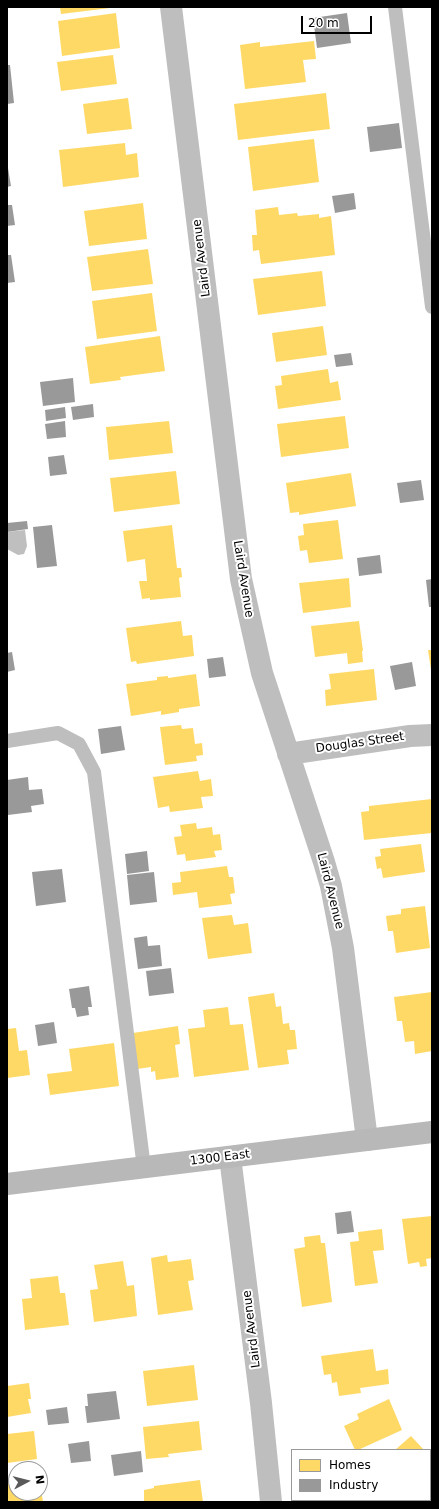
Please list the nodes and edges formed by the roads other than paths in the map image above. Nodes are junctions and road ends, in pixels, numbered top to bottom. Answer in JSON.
{"nodes":[{"id":1,"x":171,"y":7,"type":"edge"},
{"id":2,"x":395,"y":7,"type":"edge"},
{"id":3,"x":432,"y":307,"type":"edge"},
{"id":4,"x":432,"y":735,"type":"edge"},
{"id":5,"x":7,"y":741,"type":"edge"},
{"id":6,"x":288,"y":754,"type":"junction"},
{"id":7,"x":432,"y":1132,"type":"edge"},
{"id":8,"x":367,"y":1140,"type":"junction"},
{"id":9,"x":230,"y":1157,"type":"junction"},
{"id":10,"x":144,"y":1168,"type":"junction"},
{"id":11,"x":7,"y":1184,"type":"edge"},
{"id":12,"x":271,"y":1502,"type":"edge"}],
"edges":[{"from":1,"to":6,"type":"street","name":"Laird Avenue"},
{"from":2,"to":3,"type":"lane"},
{"from":4,"to":6,"type":"street","name":"Douglas Street"},
{"from":5,"to":10,"type":"lane"},
{"from":6,"to":8,"type":"street","name":"Laird Avenue"},
{"from":7,"to":8,"type":"main road","name":"1300 East"},
{"from":8,"to":9,"type":"main road","name":"1300 East"},
{"from":9,"to":10,"type":"main road","name":"1300 East"},
{"from":9,"to":12,"type":"street","name":"Laird Avenue"},
{"from":10,"to":11,"type":"main road","name":"1300 East"}]}
